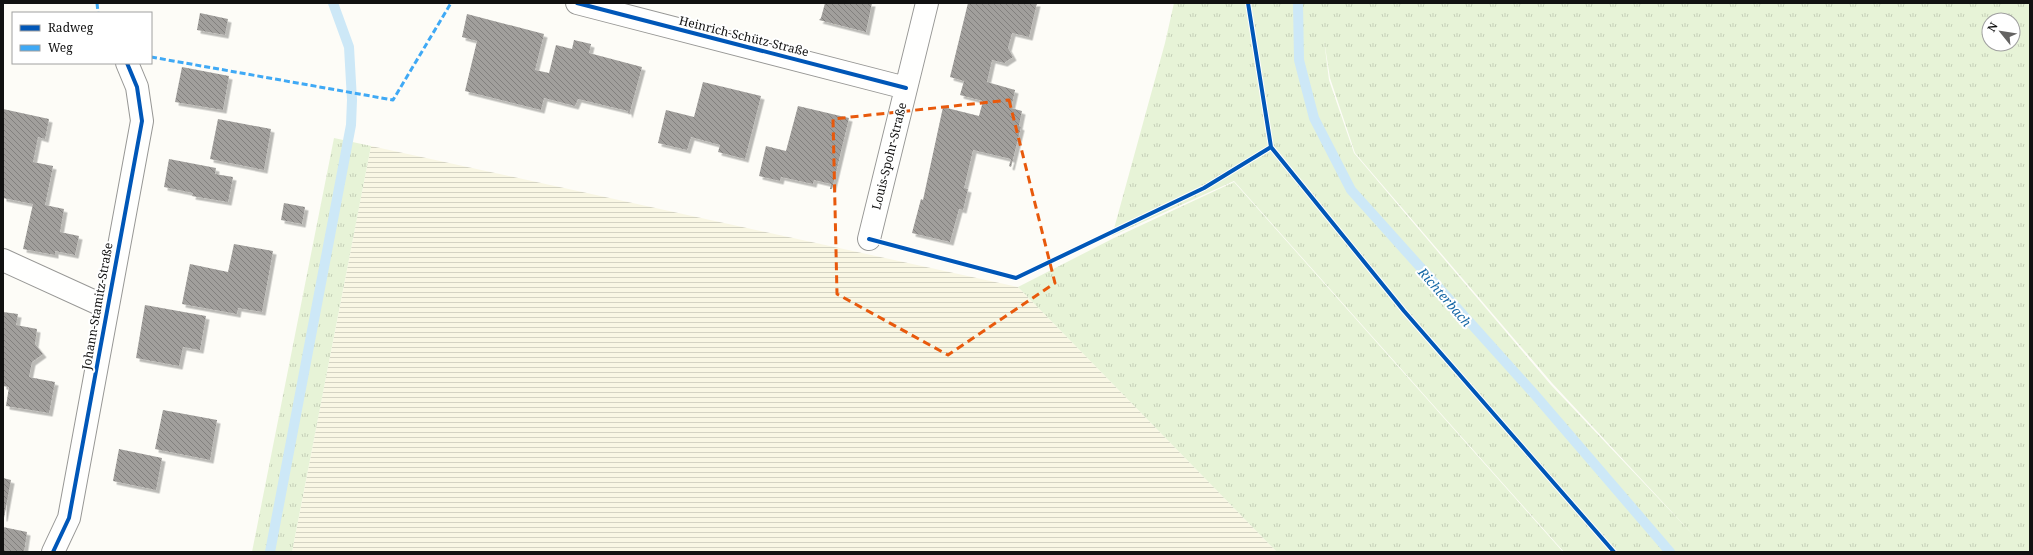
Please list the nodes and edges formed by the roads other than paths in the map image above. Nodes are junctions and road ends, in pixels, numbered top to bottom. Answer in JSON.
{"nodes":[{"id":1,"x":577,"y":3,"type":"edge"},
{"id":2,"x":927,"y":3,"type":"edge"},
{"id":3,"x":127,"y":64,"type":"edge"},
{"id":4,"x":906,"y":88,"type":"junction"},
{"id":5,"x":869,"y":239,"type":"dead end"},
{"id":6,"x":3,"y":260,"type":"edge"},
{"id":7,"x":106,"y":307,"type":"junction"},
{"id":8,"x":53,"y":552,"type":"edge"}],
"edges":[{"from":1,"to":4,"type":"street","name":"Heinrich-Schütz-Straße"},
{"from":2,"to":4,"type":"street","name":"Louis-Spohr-Straße"},
{"from":3,"to":7,"type":"street","name":"Johann-Stamitz-Straße"},
{"from":4,"to":5,"type":"street","name":"Louis-Spohr-Straße"},
{"from":6,"to":7,"type":"street"},
{"from":7,"to":8,"type":"street","name":"Johann-Stamitz-Straße"}]}
